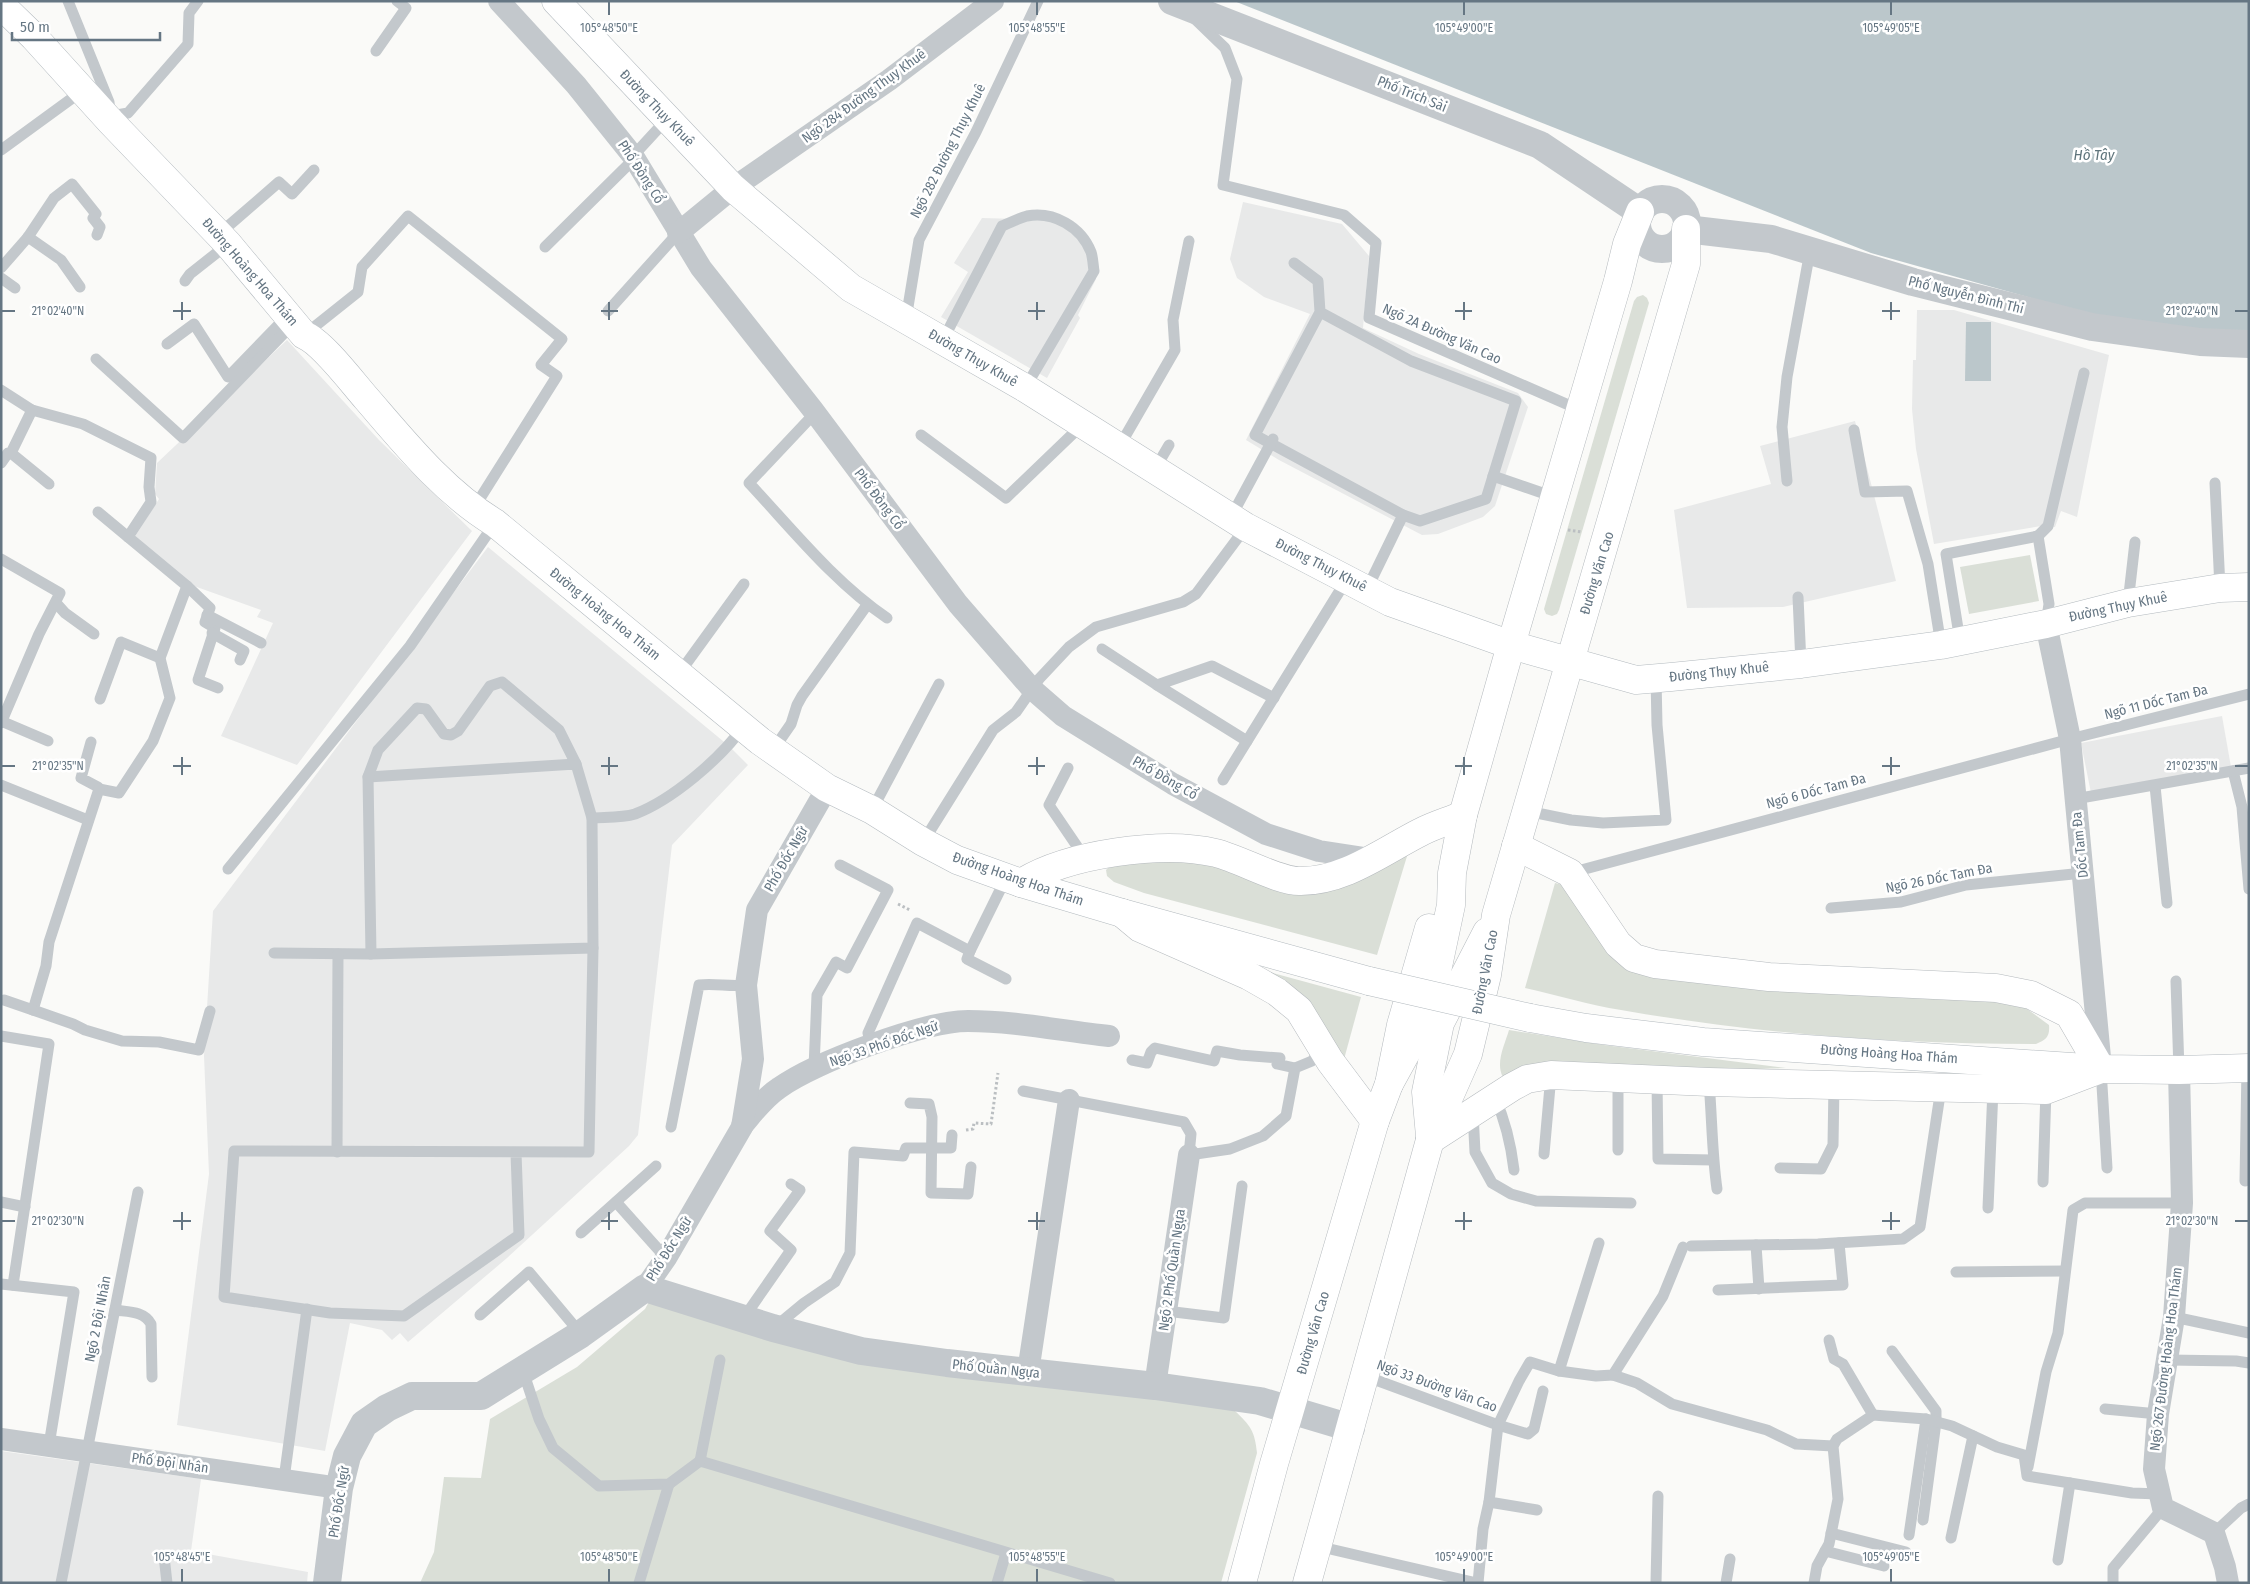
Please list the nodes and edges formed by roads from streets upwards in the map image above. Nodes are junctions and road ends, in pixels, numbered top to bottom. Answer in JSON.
{"nodes":[{"id":1,"x":499,"y":1,"type":"edge"},
{"id":2,"x":556,"y":1,"type":"edge"},
{"id":3,"x":993,"y":1,"type":"edge"},
{"id":4,"x":1176,"y":3,"type":"edge"},
{"id":5,"x":1,"y":5,"type":"edge"},
{"id":6,"x":733,"y":188,"type":"junction"},
{"id":7,"x":1640,"y":212,"type":"junction"},
{"id":8,"x":1686,"y":229,"type":"junction"},
{"id":9,"x":678,"y":232,"type":"junction"},
{"id":10,"x":2249,"y":344,"type":"edge"},
{"id":11,"x":2249,"y":587,"type":"edge"},
{"id":12,"x":2046,"y":624,"type":"junction"},
{"id":13,"x":1511,"y":645,"type":"junction"},
{"id":14,"x":1571,"y":661,"type":"junction"},
{"id":15,"x":828,"y":788,"type":"junction"},
{"id":16,"x":1463,"y":815,"type":"junction"},
{"id":17,"x":1516,"y":846,"type":"junction"},
{"id":18,"x":1371,"y":859,"type":"junction"},
{"id":19,"x":1014,"y":880,"type":"junction"},
{"id":20,"x":1122,"y":913,"type":"junction"},
{"id":21,"x":1109,"y":1036,"type":"dead end"},
{"id":22,"x":2248,"y":1068,"type":"edge"},
{"id":23,"x":2101,"y":1069,"type":"junction"},
{"id":24,"x":2179,"y":1070,"type":"junction"},
{"id":25,"x":1069,"y":1100,"type":"road end"},
{"id":26,"x":1375,"y":1121,"type":"junction"},
{"id":27,"x":742,"y":1127,"type":"junction"},
{"id":28,"x":1430,"y":1140,"type":"junction"},
{"id":29,"x":1189,"y":1155,"type":"road end"},
{"id":30,"x":645,"y":1288,"type":"junction"},
{"id":31,"x":1028,"y":1372,"type":"junction"},
{"id":32,"x":1155,"y":1386,"type":"junction"},
{"id":33,"x":1290,"y":1412,"type":"junction"},
{"id":34,"x":1351,"y":1428,"type":"junction"},
{"id":35,"x":1,"y":1439,"type":"edge"},
{"id":36,"x":339,"y":1488,"type":"junction"},
{"id":37,"x":327,"y":1583,"type":"edge"},
{"id":38,"x":1242,"y":1583,"type":"edge"},
{"id":39,"x":1307,"y":1583,"type":"edge"},
{"id":40,"x":2228,"y":1583,"type":"edge"}],
"edges":[{"from":1,"to":9,"type":"street","name":"Phố Đồng Cổ"},
{"from":2,"to":6,"type":"main road","name":"Đường Thụy Khuê"},
{"from":3,"to":6,"type":"street","name":"Ngõ 284 Đường Thụy Khuê"},
{"from":4,"to":7,"type":"street","name":"Phố Trích Sài"},
{"from":5,"to":15,"type":"main road","name":"Đường Hoàng Hoa Thám"},
{"from":6,"to":9,"type":"street","name":"Ngõ 284 Đường Thụy Khuê"},
{"from":6,"to":13,"type":"main road","name":"Đường Thụy Khuê"},
{"from":7,"to":8,"type":"street"},
{"from":7,"to":8,"type":"street"},
{"from":7,"to":13,"type":"main road","name":"Đường Văn Cao"},
{"from":8,"to":10,"type":"street","name":"Phố Nguyễn Đình Thi"},
{"from":8,"to":14,"type":"main road","name":"Đường Văn Cao"},
{"from":9,"to":18,"type":"street","name":"Phố Đồng Cổ"},
{"from":11,"to":12,"type":"main road","name":"Đường Thụy Khuê"},
{"from":12,"to":14,"type":"main road","name":"Đường Thụy Khuê"},
{"from":12,"to":23,"type":"street","name":"Dốc Tam Đa"},
{"from":13,"to":14,"type":"main road","name":"Đường Thụy Khuê"},
{"from":13,"to":16,"type":"main road","name":"Đường Văn Cao"},
{"from":14,"to":17,"type":"main road","name":"Đường Văn Cao"},
{"from":15,"to":19,"type":"main road","name":"Đường Hoàng Hoa Thám"},
{"from":15,"to":27,"type":"street","name":"Phố Đốc Ngữ"},
{"from":16,"to":18,"type":"main road"},
{"from":16,"to":26,"type":"main road","name":"Đường Văn Cao"},
{"from":17,"to":23,"type":"main road"},
{"from":17,"to":28,"type":"main road","name":"Đường Văn Cao"},
{"from":18,"to":19,"type":"main road"},
{"from":19,"to":20,"type":"main road","name":"Đường Hoàng Hoa Thám"},
{"from":20,"to":23,"type":"main road","name":"Đường Hoàng Hoa Thám","bridge":true},
{"from":20,"to":26,"type":"main road"},
{"from":21,"to":27,"type":"street","name":"Ngõ 33 Phố Đốc Ngữ"},
{"from":22,"to":24,"type":"main road","name":"Đường Hoàng Hoa Thám"},
{"from":23,"to":24,"type":"main road","name":"Đường Hoàng Hoa Thám"},
{"from":23,"to":28,"type":"main road"},
{"from":24,"to":40,"type":"street","name":"Ngõ 267 Đường Hoàng Hoa Thám"},
{"from":25,"to":31,"type":"street"},
{"from":26,"to":33,"type":"main road","name":"Đường Văn Cao"},
{"from":27,"to":30,"type":"street","name":"Phố Đốc Ngữ"},
{"from":28,"to":34,"type":"main road","name":"Đường Văn Cao"},
{"from":29,"to":32,"type":"street","name":"Ngõ 2 Phố Quần Ngựa"},
{"from":30,"to":31,"type":"street","name":"Phố Quần Ngựa"},
{"from":30,"to":36,"type":"street","name":"Phố Đốc Ngữ"},
{"from":31,"to":32,"type":"street","name":"Phố Quần Ngựa"},
{"from":32,"to":33,"type":"street","name":"Phố Quần Ngựa"},
{"from":33,"to":34,"type":"street","name":"Phố Quần Ngựa"},
{"from":33,"to":38,"type":"main road","name":"Đường Văn Cao"},
{"from":34,"to":39,"type":"main road","name":"Đường Văn Cao"},
{"from":35,"to":36,"type":"street","name":"Phố Đội Nhân"},
{"from":36,"to":37,"type":"street","name":"Phố Đốc Ngữ"}]}
